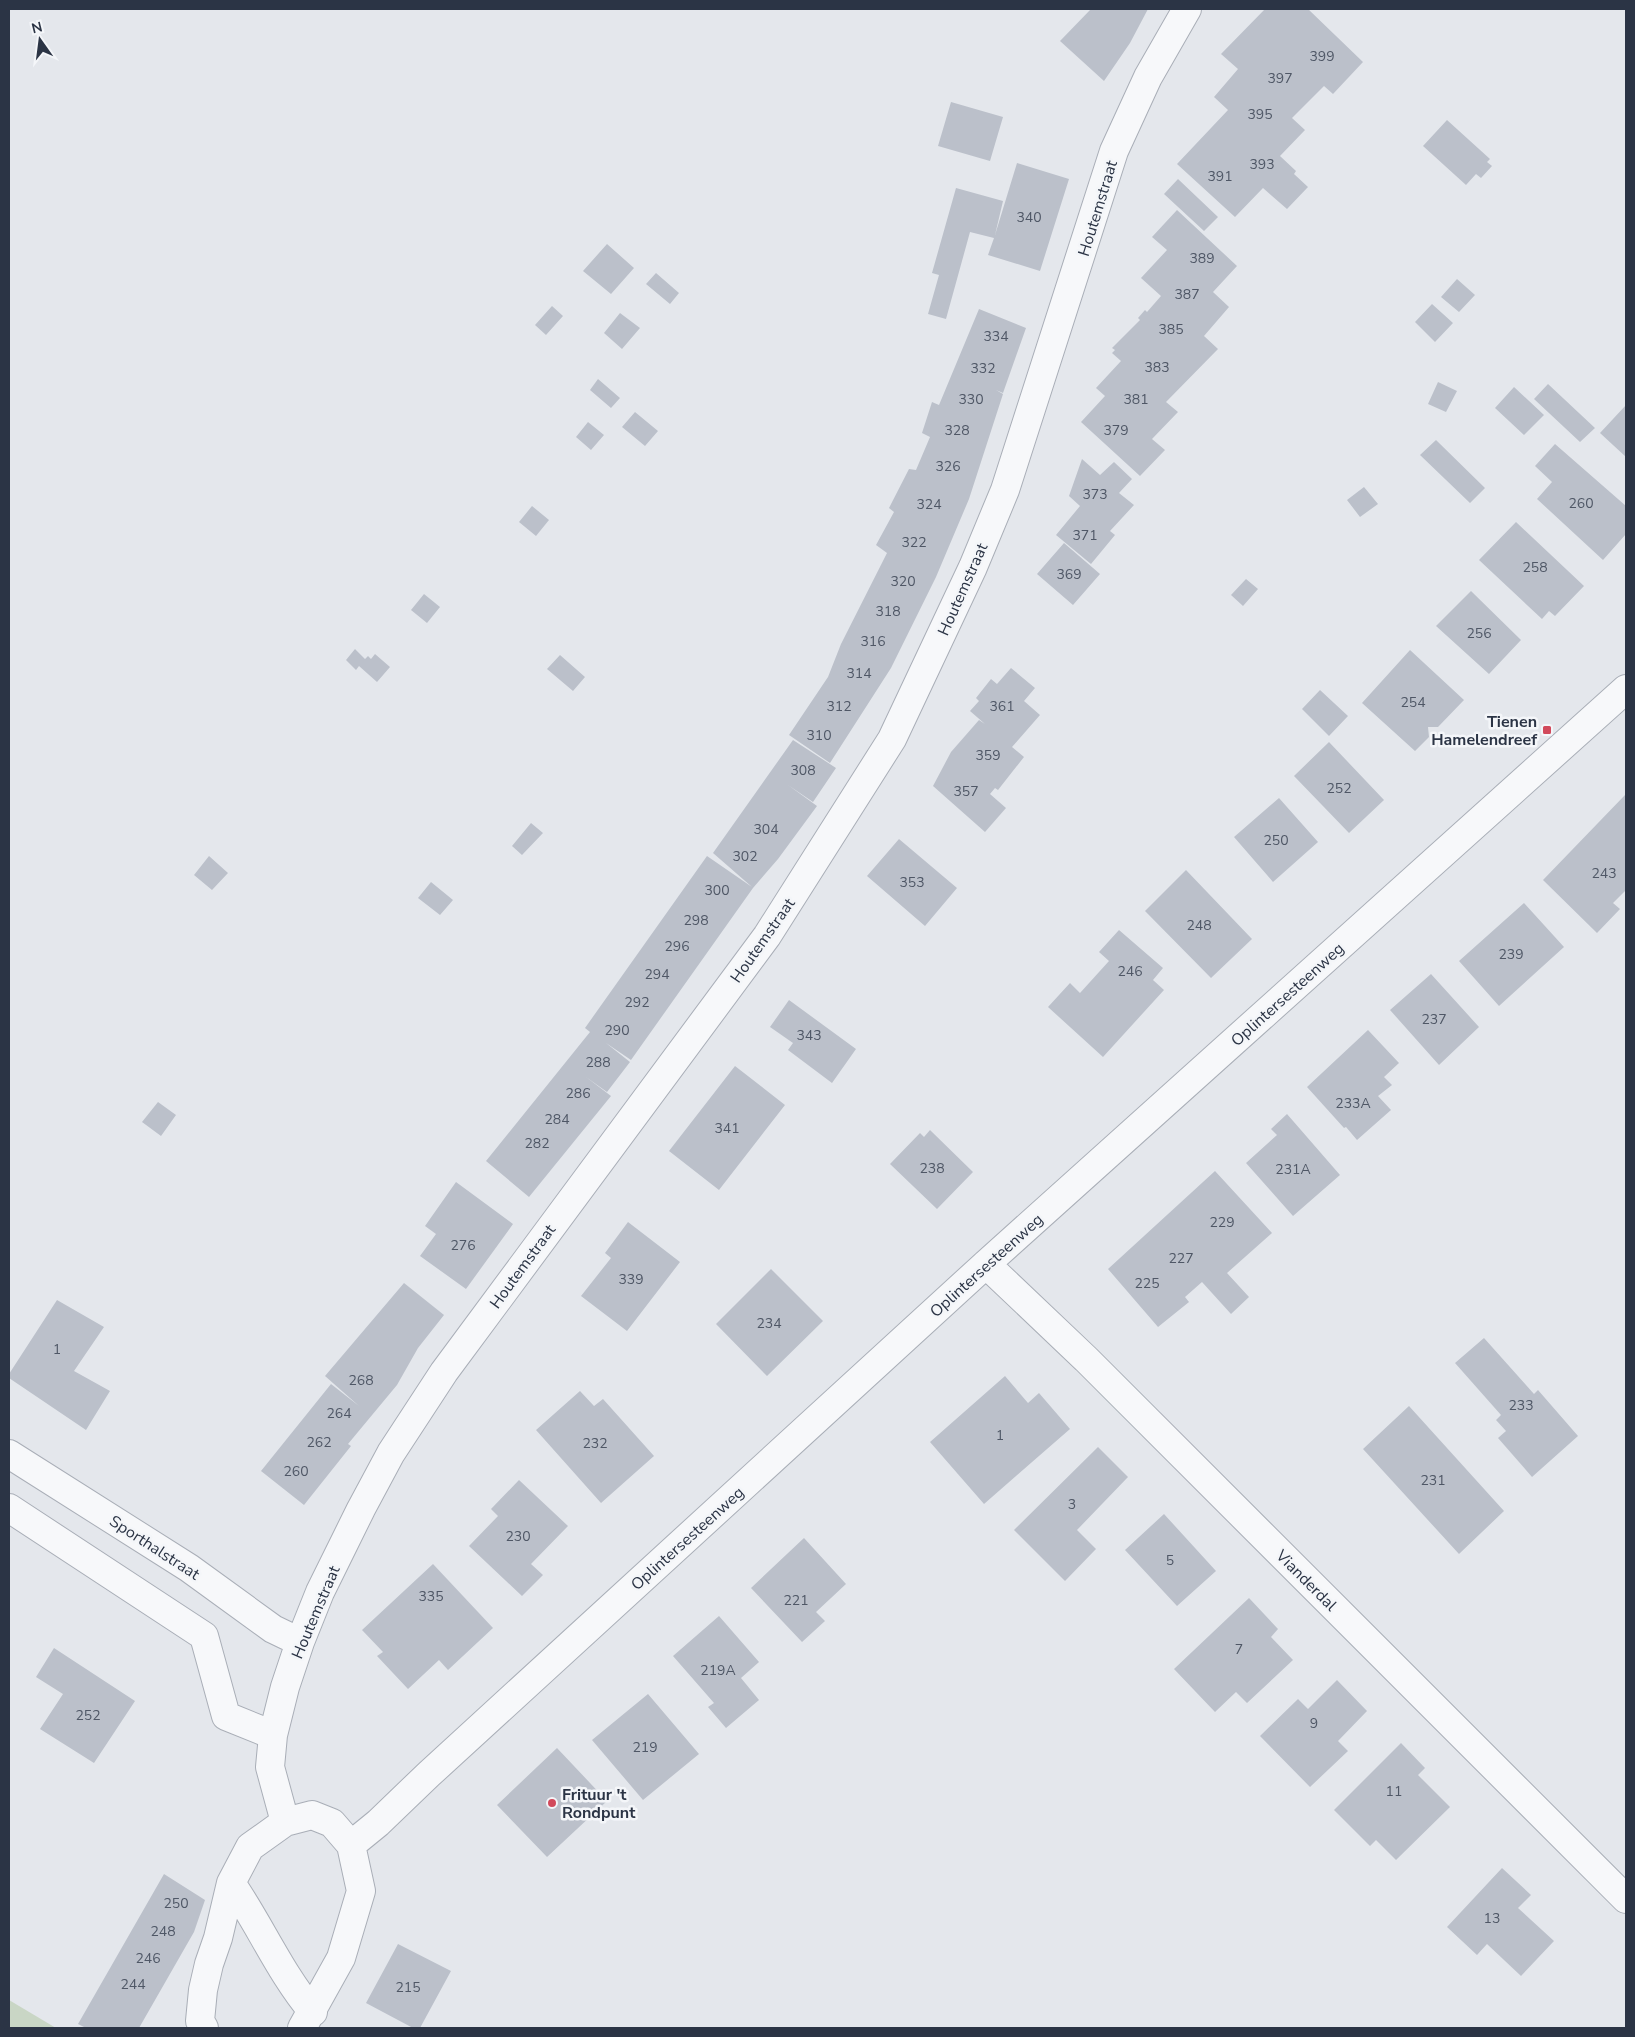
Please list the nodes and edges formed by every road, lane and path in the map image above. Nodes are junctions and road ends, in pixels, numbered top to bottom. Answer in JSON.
{"nodes":[{"id":1,"x":1187,"y":9,"type":"edge"},
{"id":2,"x":1626,"y":689,"type":"edge"},
{"id":3,"x":986,"y":1264,"type":"junction"},
{"id":4,"x":9,"y":1454,"type":"edge"},
{"id":5,"x":9,"y":1508,"type":"edge"},
{"id":6,"x":300,"y":1642,"type":"junction"},
{"id":7,"x":273,"y":1735,"type":"junction"},
{"id":8,"x":285,"y":1822,"type":"junction"},
{"id":9,"x":350,"y":1845,"type":"junction"},
{"id":10,"x":231,"y":1883,"type":"junction"},
{"id":11,"x":1626,"y":1899,"type":"edge"},
{"id":12,"x":308,"y":2020,"type":"edge"},
{"id":13,"x":204,"y":2028,"type":"edge"}],
"edges":[{"from":1,"to":6,"type":"street","name":"Houtemstraat"},
{"from":2,"to":3,"type":"street","name":"Oplintersesteenweg"},
{"from":3,"to":9,"type":"street","name":"Oplintersesteenweg"},
{"from":3,"to":11,"type":"street","name":"Vianderdal"},
{"from":4,"to":6,"type":"street","name":"Sporthalstraat"},
{"from":5,"to":7,"type":"street"},
{"from":6,"to":7,"type":"street","name":"Houtemstraat"},
{"from":7,"to":8,"type":"street","name":"Houtemstraat"},
{"from":8,"to":9,"type":"street"},
{"from":8,"to":10,"type":"street"},
{"from":9,"to":12,"type":"street"},
{"from":10,"to":12,"type":"street"},
{"from":10,"to":13,"type":"street"}]}
